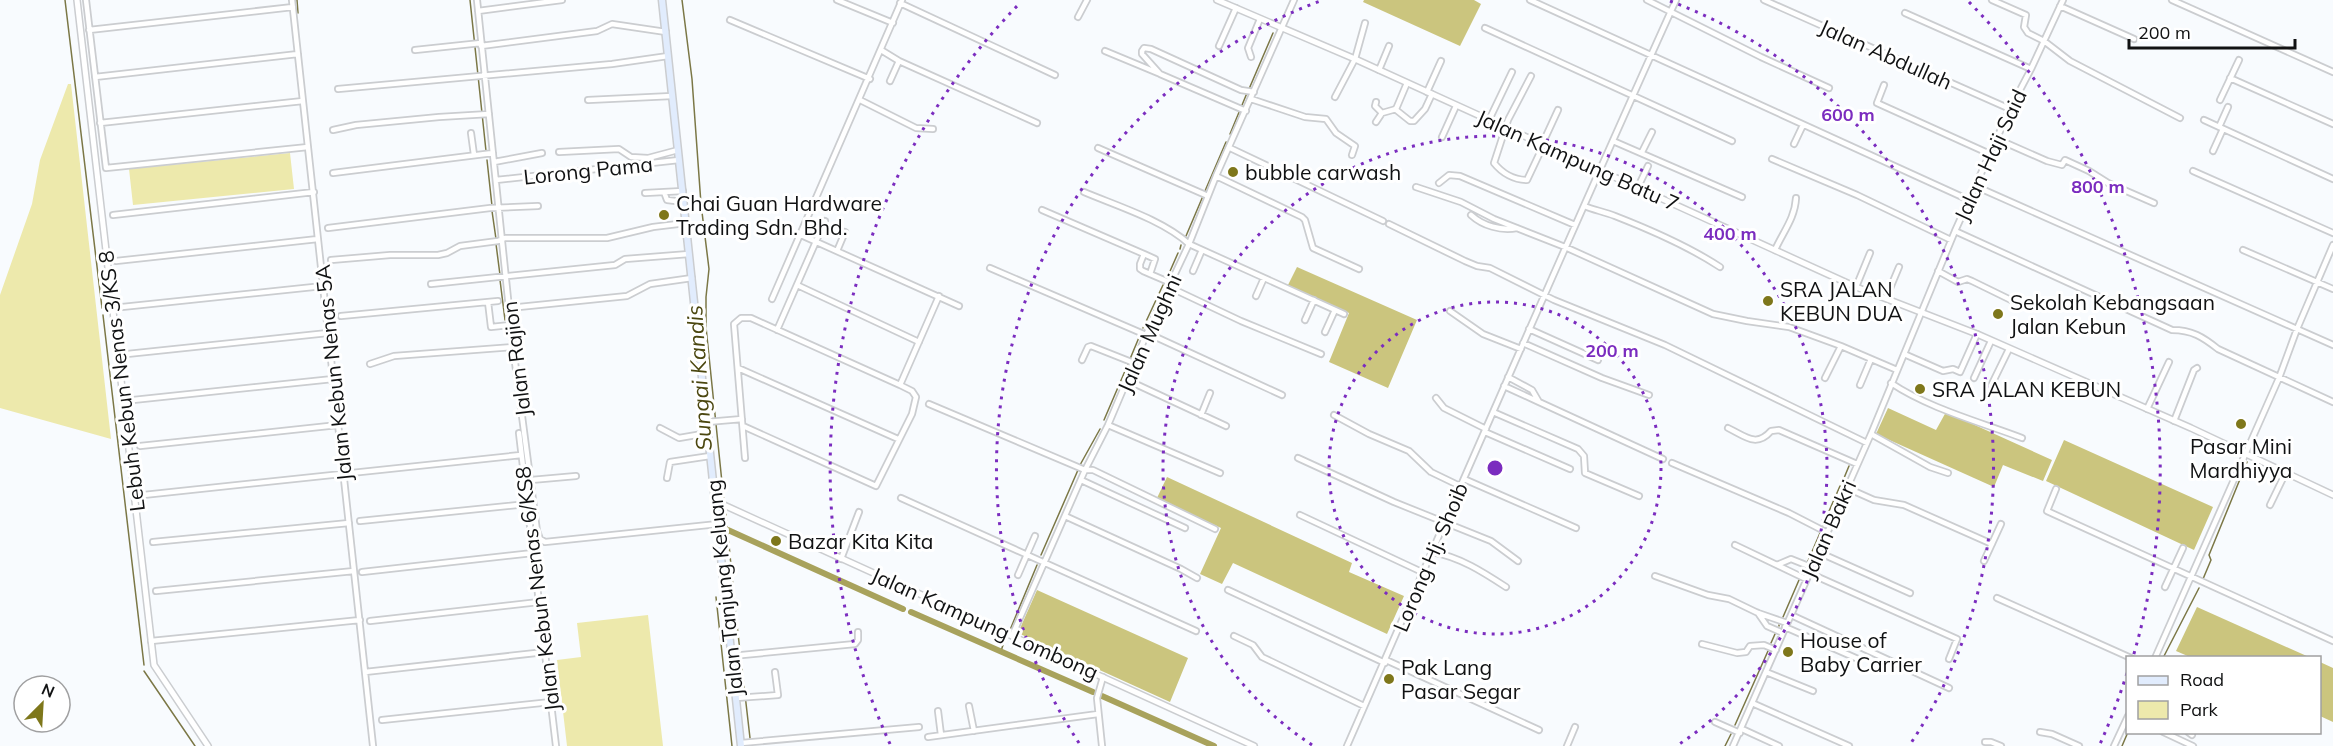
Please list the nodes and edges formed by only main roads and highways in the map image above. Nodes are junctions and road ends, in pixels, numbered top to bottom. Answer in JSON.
{"nodes":[{"id":1,"x":662,"y":0,"type":"edge"},
{"id":2,"x":741,"y":745,"type":"edge"}],
"edges":[{"from":1,"to":2,"type":"main road","name":"Jalan Tanjung Keluang"}]}
